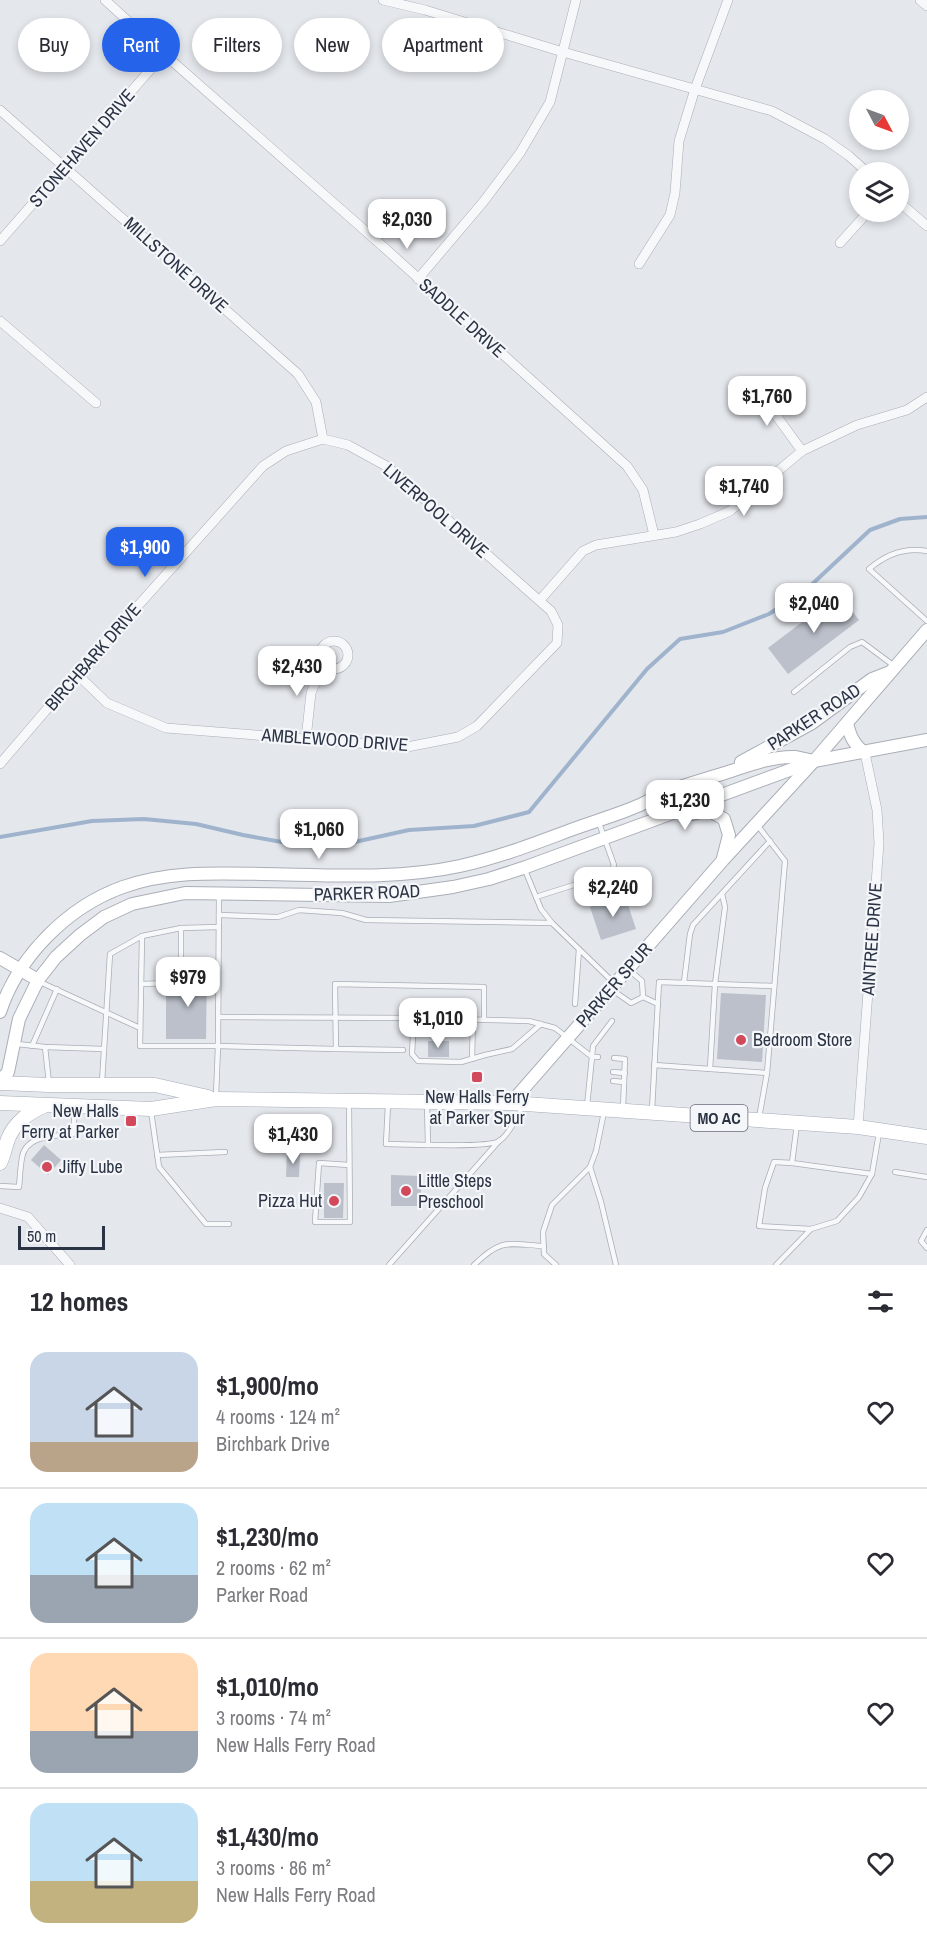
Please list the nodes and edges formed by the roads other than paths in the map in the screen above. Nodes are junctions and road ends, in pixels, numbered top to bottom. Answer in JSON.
{"nodes":[{"id":1,"x":105,"y":0,"type":"edge"},
{"id":2,"x":383,"y":0,"type":"edge"},
{"id":3,"x":576,"y":0,"type":"edge"},
{"id":4,"x":728,"y":0,"type":"edge"},
{"id":5,"x":920,"y":0,"type":"edge"},
{"id":6,"x":426,"y":5,"type":"edge"},
{"id":7,"x":927,"y":6,"type":"edge"},
{"id":8,"x":125,"y":18,"type":"edge"},
{"id":9,"x":563,"y":52,"type":"junction"},
{"id":10,"x":180,"y":68,"type":"edge"},
{"id":11,"x":148,"y":72,"type":"edge"},
{"id":12,"x":695,"y":89,"type":"junction"},
{"id":13,"x":0,"y":110,"type":"edge"},
{"id":14,"x":856,"y":162,"type":"edge"},
{"id":15,"x":66,"y":167,"type":"junction"},
{"id":16,"x":909,"y":210,"type":"edge"},
{"id":17,"x":859,"y":222,"type":"edge"},
{"id":18,"x":927,"y":226,"type":"edge"},
{"id":19,"x":0,"y":241,"type":"edge"},
{"id":20,"x":840,"y":243,"type":"dead end"},
{"id":21,"x":639,"y":264,"type":"dead end"},
{"id":22,"x":418,"y":279,"type":"junction"},
{"id":23,"x":0,"y":321,"type":"edge"},
{"id":24,"x":754,"y":385,"type":"dead end"},
{"id":25,"x":927,"y":397,"type":"edge"},
{"id":26,"x":96,"y":403,"type":"dead end"},
{"id":27,"x":323,"y":439,"type":"junction"},
{"id":28,"x":802,"y":452,"type":"junction"},
{"id":29,"x":654,"y":536,"type":"junction"},
{"id":30,"x":927,"y":551,"type":"edge"},
{"id":31,"x":540,"y":600,"type":"junction"},
{"id":32,"x":927,"y":621,"type":"edge"},
{"id":33,"x":927,"y":630,"type":"edge"},
{"id":34,"x":322,"y":663,"type":"dead end"},
{"id":35,"x":894,"y":669,"type":"junction"},
{"id":36,"x":77,"y":674,"type":"junction"},
{"id":37,"x":794,"y":692,"type":"dead end"},
{"id":38,"x":848,"y":723,"type":"junction"},
{"id":39,"x":306,"y":739,"type":"junction"},
{"id":40,"x":927,"y":740,"type":"edge"},
{"id":41,"x":865,"y":753,"type":"junction"},
{"id":42,"x":814,"y":761,"type":"junction"},
{"id":43,"x":0,"y":764,"type":"edge"},
{"id":44,"x":705,"y":780,"type":"junction"},
{"id":45,"x":598,"y":820,"type":"junction"},
{"id":46,"x":756,"y":824,"type":"junction"},
{"id":47,"x":627,"y":830,"type":"junction"},
{"id":48,"x":605,"y":838,"type":"junction"},
{"id":49,"x":770,"y":841,"type":"junction"},
{"id":50,"x":723,"y":860,"type":"junction"},
{"id":51,"x":524,"y":867,"type":"junction"},
{"id":52,"x":219,"y":894,"type":"junction"},
{"id":53,"x":722,"y":894,"type":"junction"},
{"id":54,"x":536,"y":897,"type":"junction"},
{"id":55,"x":219,"y":915,"type":"junction"},
{"id":56,"x":552,"y":923,"type":"junction"},
{"id":57,"x":219,"y":927,"type":"junction"},
{"id":58,"x":181,"y":928,"type":"junction"},
{"id":59,"x":142,"y":936,"type":"junction"},
{"id":60,"x":579,"y":950,"type":"junction"},
{"id":61,"x":0,"y":958,"type":"edge"},
{"id":62,"x":181,"y":969,"type":"dead end"},
{"id":63,"x":628,"y":969,"type":"junction"},
{"id":64,"x":21,"y":970,"type":"junction"},
{"id":65,"x":38,"y":980,"type":"junction"},
{"id":66,"x":684,"y":982,"type":"junction"},
{"id":67,"x":171,"y":983,"type":"dead end"},
{"id":68,"x":141,"y":984,"type":"junction"},
{"id":69,"x":716,"y":984,"type":"junction"},
{"id":70,"x":612,"y":986,"type":"junction"},
{"id":71,"x":774,"y":986,"type":"junction"},
{"id":72,"x":57,"y":989,"type":"junction"},
{"id":73,"x":644,"y":997,"type":"junction"},
{"id":74,"x":575,"y":1004,"type":"dead end"},
{"id":75,"x":658,"y":1004,"type":"junction"},
{"id":76,"x":0,"y":1012,"type":"edge"},
{"id":77,"x":107,"y":1013,"type":"junction"},
{"id":78,"x":219,"y":1017,"type":"junction"},
{"id":79,"x":335,"y":1018,"type":"junction"},
{"id":80,"x":414,"y":1018,"type":"junction"},
{"id":81,"x":473,"y":1019,"type":"junction"},
{"id":82,"x":484,"y":1019,"type":"junction"},
{"id":83,"x":612,"y":1021,"type":"dead end"},
{"id":84,"x":541,"y":1024,"type":"junction"},
{"id":85,"x":140,"y":1028,"type":"junction"},
{"id":86,"x":568,"y":1038,"type":"junction"},
{"id":87,"x":13,"y":1043,"type":"junction"},
{"id":88,"x":32,"y":1046,"type":"junction"},
{"id":89,"x":218,"y":1046,"type":"junction"},
{"id":90,"x":45,"y":1047,"type":"junction"},
{"id":91,"x":104,"y":1049,"type":"junction"},
{"id":92,"x":336,"y":1049,"type":"junction"},
{"id":93,"x":403,"y":1050,"type":"dead end"},
{"id":94,"x":592,"y":1057,"type":"junction"},
{"id":95,"x":598,"y":1057,"type":"dead end"},
{"id":96,"x":614,"y":1058,"type":"dead end"},
{"id":97,"x":472,"y":1059,"type":"junction"},
{"id":98,"x":654,"y":1065,"type":"junction"},
{"id":99,"x":710,"y":1069,"type":"junction"},
{"id":100,"x":590,"y":1071,"type":"junction"},
{"id":101,"x":597,"y":1072,"type":"dead end"},
{"id":102,"x":613,"y":1072,"type":"dead end"},
{"id":103,"x":625,"y":1073,"type":"junction"},
{"id":104,"x":767,"y":1073,"type":"junction"},
{"id":105,"x":589,"y":1080,"type":"junction"},
{"id":106,"x":596,"y":1081,"type":"dead end"},
{"id":107,"x":0,"y":1082,"type":"edge"},
{"id":108,"x":613,"y":1082,"type":"dead end"},
{"id":109,"x":624,"y":1082,"type":"junction"},
{"id":110,"x":49,"y":1085,"type":"junction"},
{"id":111,"x":102,"y":1085,"type":"junction"},
{"id":112,"x":216,"y":1099,"type":"junction"},
{"id":113,"x":349,"y":1101,"type":"junction"},
{"id":114,"x":388,"y":1101,"type":"junction"},
{"id":115,"x":427,"y":1102,"type":"junction"},
{"id":116,"x":0,"y":1103,"type":"edge"},
{"id":117,"x":517,"y":1104,"type":"junction"},
{"id":118,"x":45,"y":1106,"type":"junction"},
{"id":119,"x":75,"y":1106,"type":"junction"},
{"id":120,"x":587,"y":1108,"type":"junction"},
{"id":121,"x":151,"y":1109,"type":"junction"},
{"id":122,"x":605,"y":1110,"type":"junction"},
{"id":123,"x":622,"y":1111,"type":"junction"},
{"id":124,"x":652,"y":1113,"type":"junction"},
{"id":125,"x":759,"y":1120,"type":"junction"},
{"id":126,"x":797,"y":1123,"type":"junction"},
{"id":127,"x":858,"y":1127,"type":"junction"},
{"id":128,"x":879,"y":1130,"type":"junction"},
{"id":129,"x":927,"y":1137,"type":"edge"},
{"id":130,"x":499,"y":1141,"type":"junction"},
{"id":131,"x":428,"y":1145,"type":"junction"},
{"id":132,"x":225,"y":1152,"type":"dead end"},
{"id":133,"x":157,"y":1155,"type":"junction"},
{"id":134,"x":0,"y":1163,"type":"edge"},
{"id":135,"x":792,"y":1163,"type":"junction"},
{"id":136,"x":350,"y":1165,"type":"junction"},
{"id":137,"x":590,"y":1167,"type":"junction"},
{"id":138,"x":895,"y":1172,"type":"dead end"},
{"id":139,"x":872,"y":1174,"type":"junction"},
{"id":140,"x":927,"y":1177,"type":"edge"},
{"id":141,"x":0,"y":1186,"type":"edge"},
{"id":142,"x":0,"y":1208,"type":"edge"},
{"id":143,"x":229,"y":1224,"type":"dead end"},
{"id":144,"x":811,"y":1229,"type":"junction"},
{"id":145,"x":927,"y":1230,"type":"edge"},
{"id":146,"x":544,"y":1246,"type":"junction"},
{"id":147,"x":927,"y":1248,"type":"edge"},
{"id":148,"x":70,"y":1265,"type":"edge"},
{"id":149,"x":389,"y":1265,"type":"edge"},
{"id":150,"x":474,"y":1265,"type":"edge"},
{"id":151,"x":556,"y":1265,"type":"edge"},
{"id":152,"x":616,"y":1265,"type":"edge"},
{"id":153,"x":776,"y":1265,"type":"edge"}],
"edges":[{"from":1,"to":8,"type":"street","name":"SADDLE DRIVE"},
{"from":2,"to":6,"type":"street"},
{"from":3,"to":9,"type":"street"},
{"from":4,"to":12,"type":"street"},
{"from":5,"to":7,"type":"street"},
{"from":6,"to":9,"type":"street"},
{"from":9,"to":12,"type":"street"},
{"from":9,"to":22,"type":"street"},
{"from":10,"to":22,"type":"street","name":"SADDLE DRIVE"},
{"from":11,"to":15,"type":"street","name":"STONEHAVEN DRIVE"},
{"from":12,"to":14,"type":"street"},
{"from":12,"to":21,"type":"street"},
{"from":13,"to":15,"type":"street","name":"MILLSTONE DRIVE"},
{"from":15,"to":19,"type":"street","name":"STONEHAVEN DRIVE"},
{"from":15,"to":27,"type":"street","name":"MILLSTONE DRIVE"},
{"from":16,"to":18,"type":"street"},
{"from":17,"to":20,"type":"street"},
{"from":22,"to":29,"type":"street","name":"SADDLE DRIVE"},
{"from":23,"to":26,"type":"street"},
{"from":24,"to":28,"type":"street"},
{"from":25,"to":28,"type":"street"},
{"from":27,"to":31,"type":"street","name":"LIVERPOOL DRIVE"},
{"from":27,"to":36,"type":"street","name":"BIRCHBARK DRIVE"},
{"from":28,"to":29,"type":"street"},
{"from":29,"to":31,"type":"street"},
{"from":30,"to":32,"type":"lane"},
{"from":31,"to":39,"type":"street","name":"AMBLEWOOD DRIVE"},
{"from":33,"to":35,"type":"main road","name":"PARKER ROAD"},
{"from":34,"to":39,"type":"street"},
{"from":35,"to":37,"type":"lane"},
{"from":35,"to":38,"type":"main road","name":"PARKER ROAD"},
{"from":35,"to":44,"type":"main road","name":"PARKER ROAD"},
{"from":36,"to":39,"type":"street","name":"AMBLEWOOD DRIVE"},
{"from":36,"to":43,"type":"street","name":"BIRCHBARK DRIVE"},
{"from":38,"to":41,"type":"main road"},
{"from":38,"to":42,"type":"main road","name":"PARKER ROAD"},
{"from":40,"to":41,"type":"main road"},
{"from":41,"to":42,"type":"main road"},
{"from":41,"to":127,"type":"street","name":"AINTREE DRIVE"},
{"from":42,"to":44,"type":"main road","name":"PARKER ROAD"},
{"from":42,"to":46,"type":"main road","name":"PARKER SPUR"},
{"from":42,"to":47,"type":"main road","name":"PARKER ROAD"},
{"from":44,"to":45,"type":"main road","name":"PARKER ROAD"},
{"from":45,"to":48,"type":"lane"},
{"from":45,"to":64,"type":"main road","name":"PARKER ROAD"},
{"from":46,"to":49,"type":"lane"},
{"from":46,"to":50,"type":"main road","name":"PARKER SPUR"},
{"from":47,"to":48,"type":"main road","name":"PARKER ROAD"},
{"from":47,"to":50,"type":"main road"},
{"from":48,"to":51,"type":"main road","name":"PARKER ROAD"},
{"from":48,"to":54,"type":"lane"},
{"from":49,"to":53,"type":"lane"},
{"from":49,"to":71,"type":"lane"},
{"from":50,"to":63,"type":"main road","name":"PARKER SPUR"},
{"from":51,"to":52,"type":"main road","name":"PARKER ROAD"},
{"from":51,"to":54,"type":"lane"},
{"from":52,"to":55,"type":"lane"},
{"from":52,"to":65,"type":"main road","name":"PARKER ROAD"},
{"from":53,"to":66,"type":"lane"},
{"from":53,"to":69,"type":"lane"},
{"from":54,"to":56,"type":"lane"},
{"from":55,"to":56,"type":"lane"},
{"from":55,"to":57,"type":"lane"},
{"from":56,"to":60,"type":"lane"},
{"from":57,"to":58,"type":"lane"},
{"from":57,"to":78,"type":"lane"},
{"from":58,"to":59,"type":"lane"},
{"from":58,"to":62,"type":"lane"},
{"from":59,"to":68,"type":"lane"},
{"from":59,"to":77,"type":"lane"},
{"from":60,"to":70,"type":"lane"},
{"from":60,"to":74,"type":"lane"},
{"from":61,"to":64,"type":"main road"},
{"from":63,"to":70,"type":"main road","name":"PARKER SPUR"},
{"from":63,"to":73,"type":"lane"},
{"from":64,"to":65,"type":"main road"},
{"from":64,"to":76,"type":"main road","name":"PARKER ROAD"},
{"from":65,"to":72,"type":"lane"},
{"from":65,"to":87,"type":"main road","name":"PARKER ROAD"},
{"from":66,"to":69,"type":"lane"},
{"from":66,"to":75,"type":"lane"},
{"from":67,"to":68,"type":"lane"},
{"from":68,"to":85,"type":"lane"},
{"from":69,"to":71,"type":"lane"},
{"from":69,"to":99,"type":"lane"},
{"from":70,"to":73,"type":"lane"},
{"from":70,"to":86,"type":"main road","name":"PARKER SPUR"},
{"from":71,"to":104,"type":"lane"},
{"from":72,"to":77,"type":"lane"},
{"from":72,"to":88,"type":"lane"},
{"from":73,"to":75,"type":"lane"},
{"from":75,"to":98,"type":"lane"},
{"from":77,"to":85,"type":"lane"},
{"from":77,"to":91,"type":"lane"},
{"from":78,"to":79,"type":"lane"},
{"from":78,"to":89,"type":"lane"},
{"from":79,"to":80,"type":"lane"},
{"from":79,"to":82,"type":"lane"},
{"from":79,"to":92,"type":"lane"},
{"from":80,"to":81,"type":"lane"},
{"from":80,"to":97,"type":"lane"},
{"from":81,"to":82,"type":"lane"},
{"from":81,"to":97,"type":"lane"},
{"from":82,"to":84,"type":"lane"},
{"from":83,"to":94,"type":"lane"},
{"from":84,"to":86,"type":"lane"},
{"from":84,"to":97,"type":"lane"},
{"from":85,"to":89,"type":"lane"},
{"from":86,"to":94,"type":"lane"},
{"from":86,"to":117,"type":"main road","name":"PARKER SPUR"},
{"from":87,"to":88,"type":"lane"},
{"from":87,"to":107,"type":"main road","name":"PARKER ROAD"},
{"from":88,"to":90,"type":"lane"},
{"from":89,"to":92,"type":"lane"},
{"from":89,"to":112,"type":"lane"},
{"from":90,"to":91,"type":"lane"},
{"from":90,"to":110,"type":"lane"},
{"from":91,"to":111,"type":"lane"},
{"from":92,"to":93,"type":"lane"},
{"from":94,"to":95,"type":"lane"},
{"from":94,"to":100,"type":"lane"},
{"from":96,"to":103,"type":"lane"},
{"from":98,"to":99,"type":"lane"},
{"from":98,"to":124,"type":"lane"},
{"from":99,"to":104,"type":"lane"},
{"from":100,"to":101,"type":"lane"},
{"from":100,"to":105,"type":"lane"},
{"from":102,"to":103,"type":"lane"},
{"from":103,"to":109,"type":"lane"},
{"from":104,"to":125,"type":"lane"},
{"from":105,"to":106,"type":"lane"},
{"from":105,"to":120,"type":"lane"},
{"from":107,"to":110,"type":"main road","number":"MO AC"},
{"from":108,"to":109,"type":"lane"},
{"from":109,"to":123,"type":"lane"},
{"from":110,"to":111,"type":"main road","number":"MO AC"},
{"from":111,"to":112,"type":"main road","number":"MO AC"},
{"from":112,"to":113,"type":"main road","number":"MO AC"},
{"from":112,"to":121,"type":"main road","number":"MO AC"},
{"from":113,"to":114,"type":"main road","number":"MO AC"},
{"from":113,"to":136,"type":"lane"},
{"from":114,"to":115,"type":"main road","number":"MO AC"},
{"from":114,"to":131,"type":"lane"},
{"from":115,"to":117,"type":"main road","number":"MO AC"},
{"from":115,"to":131,"type":"lane"},
{"from":116,"to":118,"type":"main road","number":"MO AC"},
{"from":117,"to":120,"type":"main road","number":"MO AC"},
{"from":117,"to":130,"type":"lane"},
{"from":118,"to":119,"type":"main road","number":"MO AC"},
{"from":118,"to":134,"type":"main road"},
{"from":119,"to":121,"type":"main road","number":"MO AC"},
{"from":119,"to":141,"type":"lane"},
{"from":120,"to":122,"type":"main road","number":"MO AC"},
{"from":121,"to":133,"type":"lane"},
{"from":122,"to":123,"type":"main road","number":"MO AC"},
{"from":122,"to":137,"type":"lane"},
{"from":123,"to":124,"type":"main road","number":"MO AC"},
{"from":124,"to":125,"type":"main road","number":"MO AC"},
{"from":125,"to":126,"type":"main road","number":"MO AC"},
{"from":126,"to":127,"type":"main road","number":"MO AC"},
{"from":126,"to":135,"type":"lane"},
{"from":127,"to":128,"type":"main road","number":"MO AC"},
{"from":128,"to":129,"type":"main road","number":"MO AC"},
{"from":128,"to":139,"type":"lane"},
{"from":130,"to":131,"type":"lane"},
{"from":130,"to":149,"type":"lane"},
{"from":132,"to":133,"type":"lane"},
{"from":133,"to":143,"type":"lane"},
{"from":135,"to":139,"type":"lane"},
{"from":135,"to":144,"type":"lane"},
{"from":136,"to":136,"type":"lane"},
{"from":137,"to":146,"type":"lane"},
{"from":137,"to":152,"type":"lane"},
{"from":138,"to":140,"type":"lane"},
{"from":139,"to":144,"type":"lane"},
{"from":142,"to":148,"type":"street"},
{"from":144,"to":153,"type":"lane"},
{"from":145,"to":147,"type":"lane"},
{"from":146,"to":150,"type":"lane"},
{"from":146,"to":151,"type":"lane"}]}
